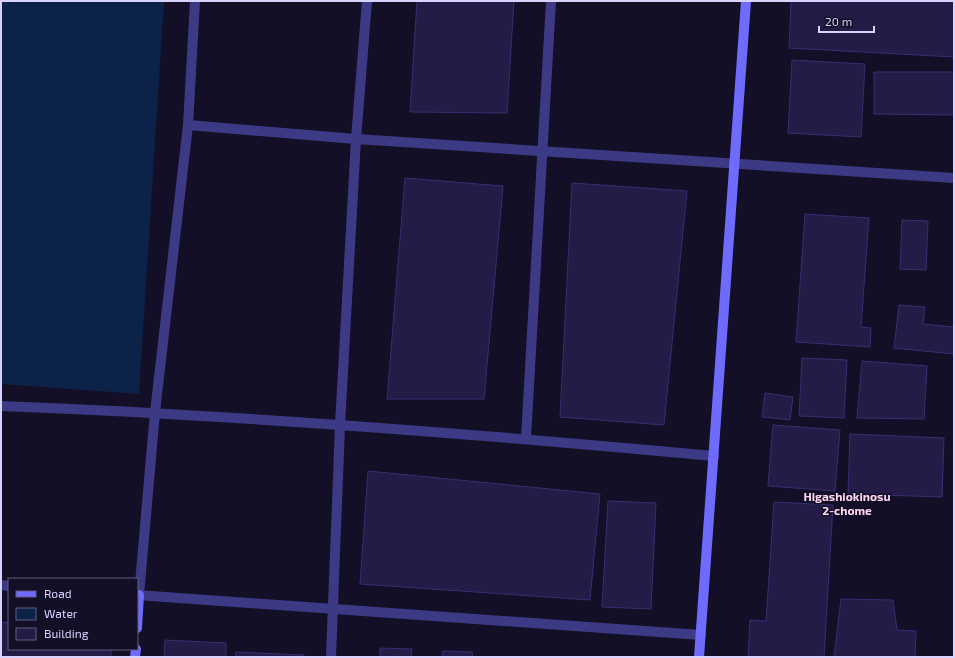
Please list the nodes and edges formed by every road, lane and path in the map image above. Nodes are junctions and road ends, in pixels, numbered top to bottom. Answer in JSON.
{"nodes":[{"id":1,"x":195,"y":1,"type":"edge"},
{"id":2,"x":368,"y":1,"type":"edge"},
{"id":3,"x":552,"y":1,"type":"edge"},
{"id":4,"x":746,"y":1,"type":"edge"},
{"id":5,"x":188,"y":125,"type":"junction"},
{"id":6,"x":356,"y":139,"type":"junction"},
{"id":7,"x":541,"y":151,"type":"junction"},
{"id":8,"x":734,"y":164,"type":"junction"},
{"id":9,"x":954,"y":178,"type":"edge"},
{"id":10,"x":1,"y":406,"type":"edge"},
{"id":11,"x":155,"y":412,"type":"junction"},
{"id":12,"x":340,"y":426,"type":"junction"},
{"id":13,"x":526,"y":438,"type":"junction"},
{"id":14,"x":714,"y":456,"type":"junction"},
{"id":15,"x":138,"y":595,"type":"edge"},
{"id":16,"x":334,"y":608,"type":"junction"},
{"id":17,"x":701,"y":635,"type":"junction"},
{"id":18,"x":331,"y":657,"type":"edge"},
{"id":19,"x":699,"y":657,"type":"edge"}],
"edges":[{"from":1,"to":5,"type":"street"},
{"from":2,"to":6,"type":"street"},
{"from":3,"to":7,"type":"street"},
{"from":4,"to":8,"type":"street"},
{"from":5,"to":6,"type":"street"},
{"from":5,"to":11,"type":"street"},
{"from":6,"to":7,"type":"street"},
{"from":6,"to":12,"type":"street"},
{"from":7,"to":8,"type":"street"},
{"from":7,"to":13,"type":"street"},
{"from":8,"to":9,"type":"street"},
{"from":8,"to":14,"type":"street"},
{"from":10,"to":11,"type":"street"},
{"from":11,"to":12,"type":"street"},
{"from":11,"to":15,"type":"street"},
{"from":12,"to":13,"type":"street"},
{"from":12,"to":16,"type":"street"},
{"from":13,"to":14,"type":"street"},
{"from":14,"to":17,"type":"street"},
{"from":15,"to":16,"type":"street"},
{"from":16,"to":17,"type":"street"},
{"from":16,"to":18,"type":"street"},
{"from":17,"to":19,"type":"street"}]}
